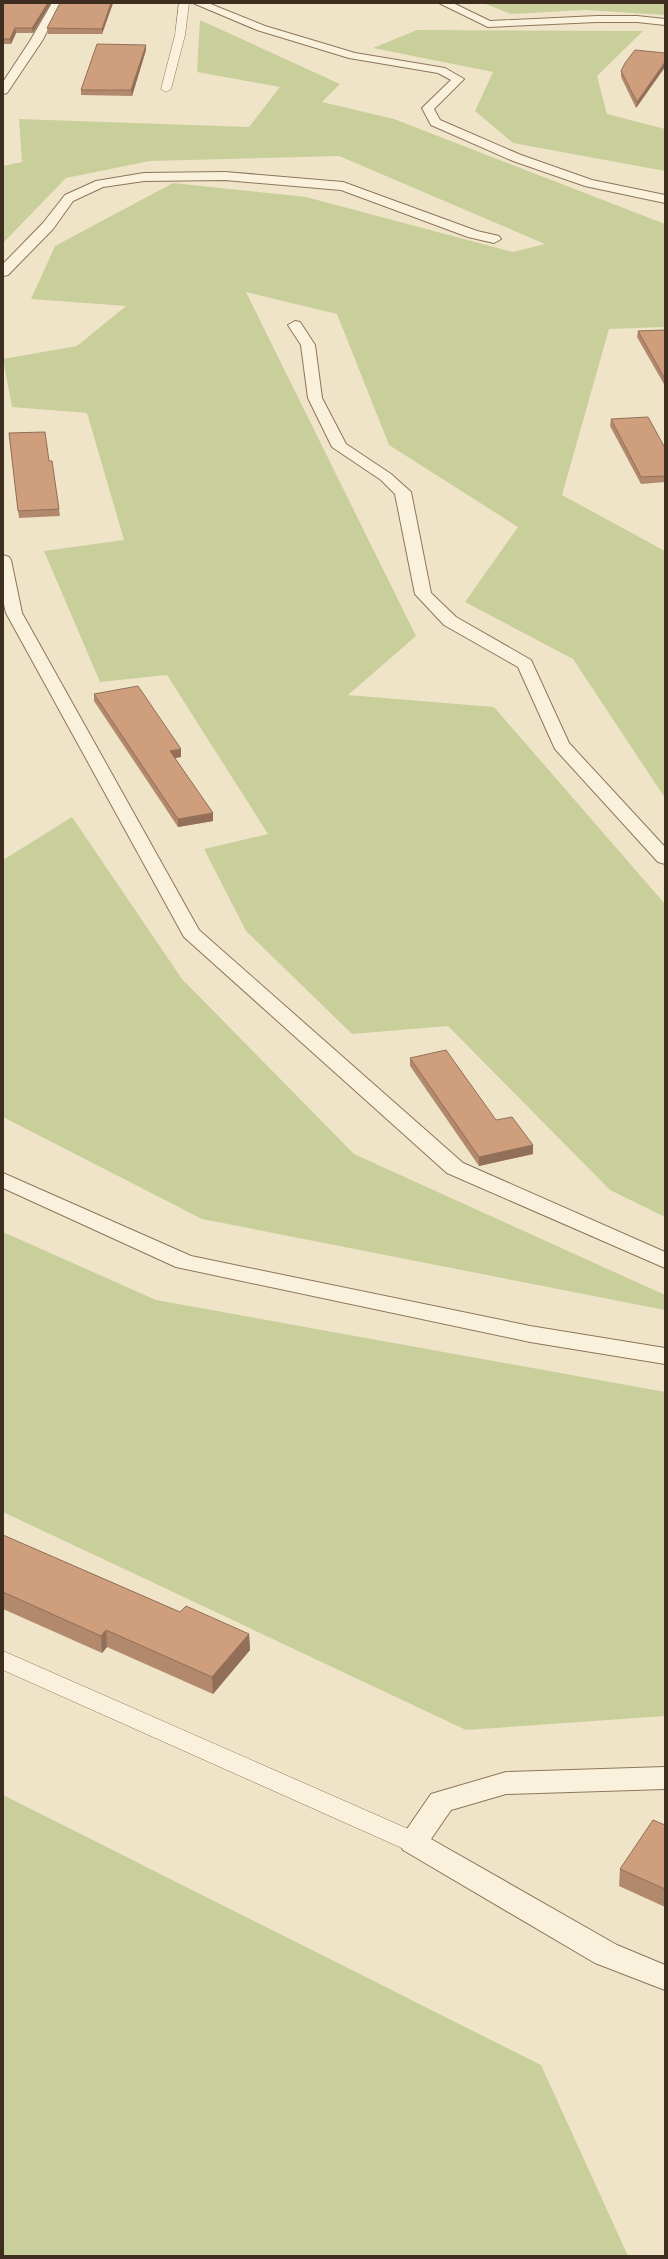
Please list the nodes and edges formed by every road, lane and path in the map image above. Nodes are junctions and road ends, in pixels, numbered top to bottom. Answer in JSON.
{"nodes":[{"id":1,"x":57,"y":3,"type":"edge"},
{"id":2,"x":184,"y":3,"type":"edge"},
{"id":3,"x":198,"y":3,"type":"edge"},
{"id":4,"x":444,"y":3,"type":"edge"},
{"id":5,"x":665,"y":22,"type":"edge"},
{"id":6,"x":166,"y":89,"type":"dead end"},
{"id":7,"x":3,"y":91,"type":"edge"},
{"id":8,"x":665,"y":199,"type":"edge"},
{"id":9,"x":494,"y":239,"type":"dead end"},
{"id":10,"x":3,"y":272,"type":"edge"},
{"id":11,"x":295,"y":326,"type":"dead end"},
{"id":12,"x":3,"y":560,"type":"edge"},
{"id":13,"x":665,"y":858,"type":"edge"},
{"id":14,"x":3,"y":1180,"type":"edge"},
{"id":15,"x":665,"y":1260,"type":"edge"},
{"id":16,"x":665,"y":1356,"type":"edge"},
{"id":17,"x":3,"y":1660,"type":"edge"},
{"id":18,"x":665,"y":1778,"type":"edge"},
{"id":19,"x":413,"y":1842,"type":"junction"},
{"id":20,"x":665,"y":1978,"type":"edge"}],
"edges":[{"from":1,"to":7,"type":"street"},
{"from":2,"to":6,"type":"lane"},
{"from":3,"to":8,"type":"street"},
{"from":4,"to":5,"type":"street"},
{"from":9,"to":10,"type":"street"},
{"from":11,"to":13,"type":"street"},
{"from":12,"to":15,"type":"street"},
{"from":14,"to":16,"type":"street"},
{"from":17,"to":19,"type":"lane"},
{"from":18,"to":19,"type":"street"},
{"from":19,"to":20,"type":"street"}]}
